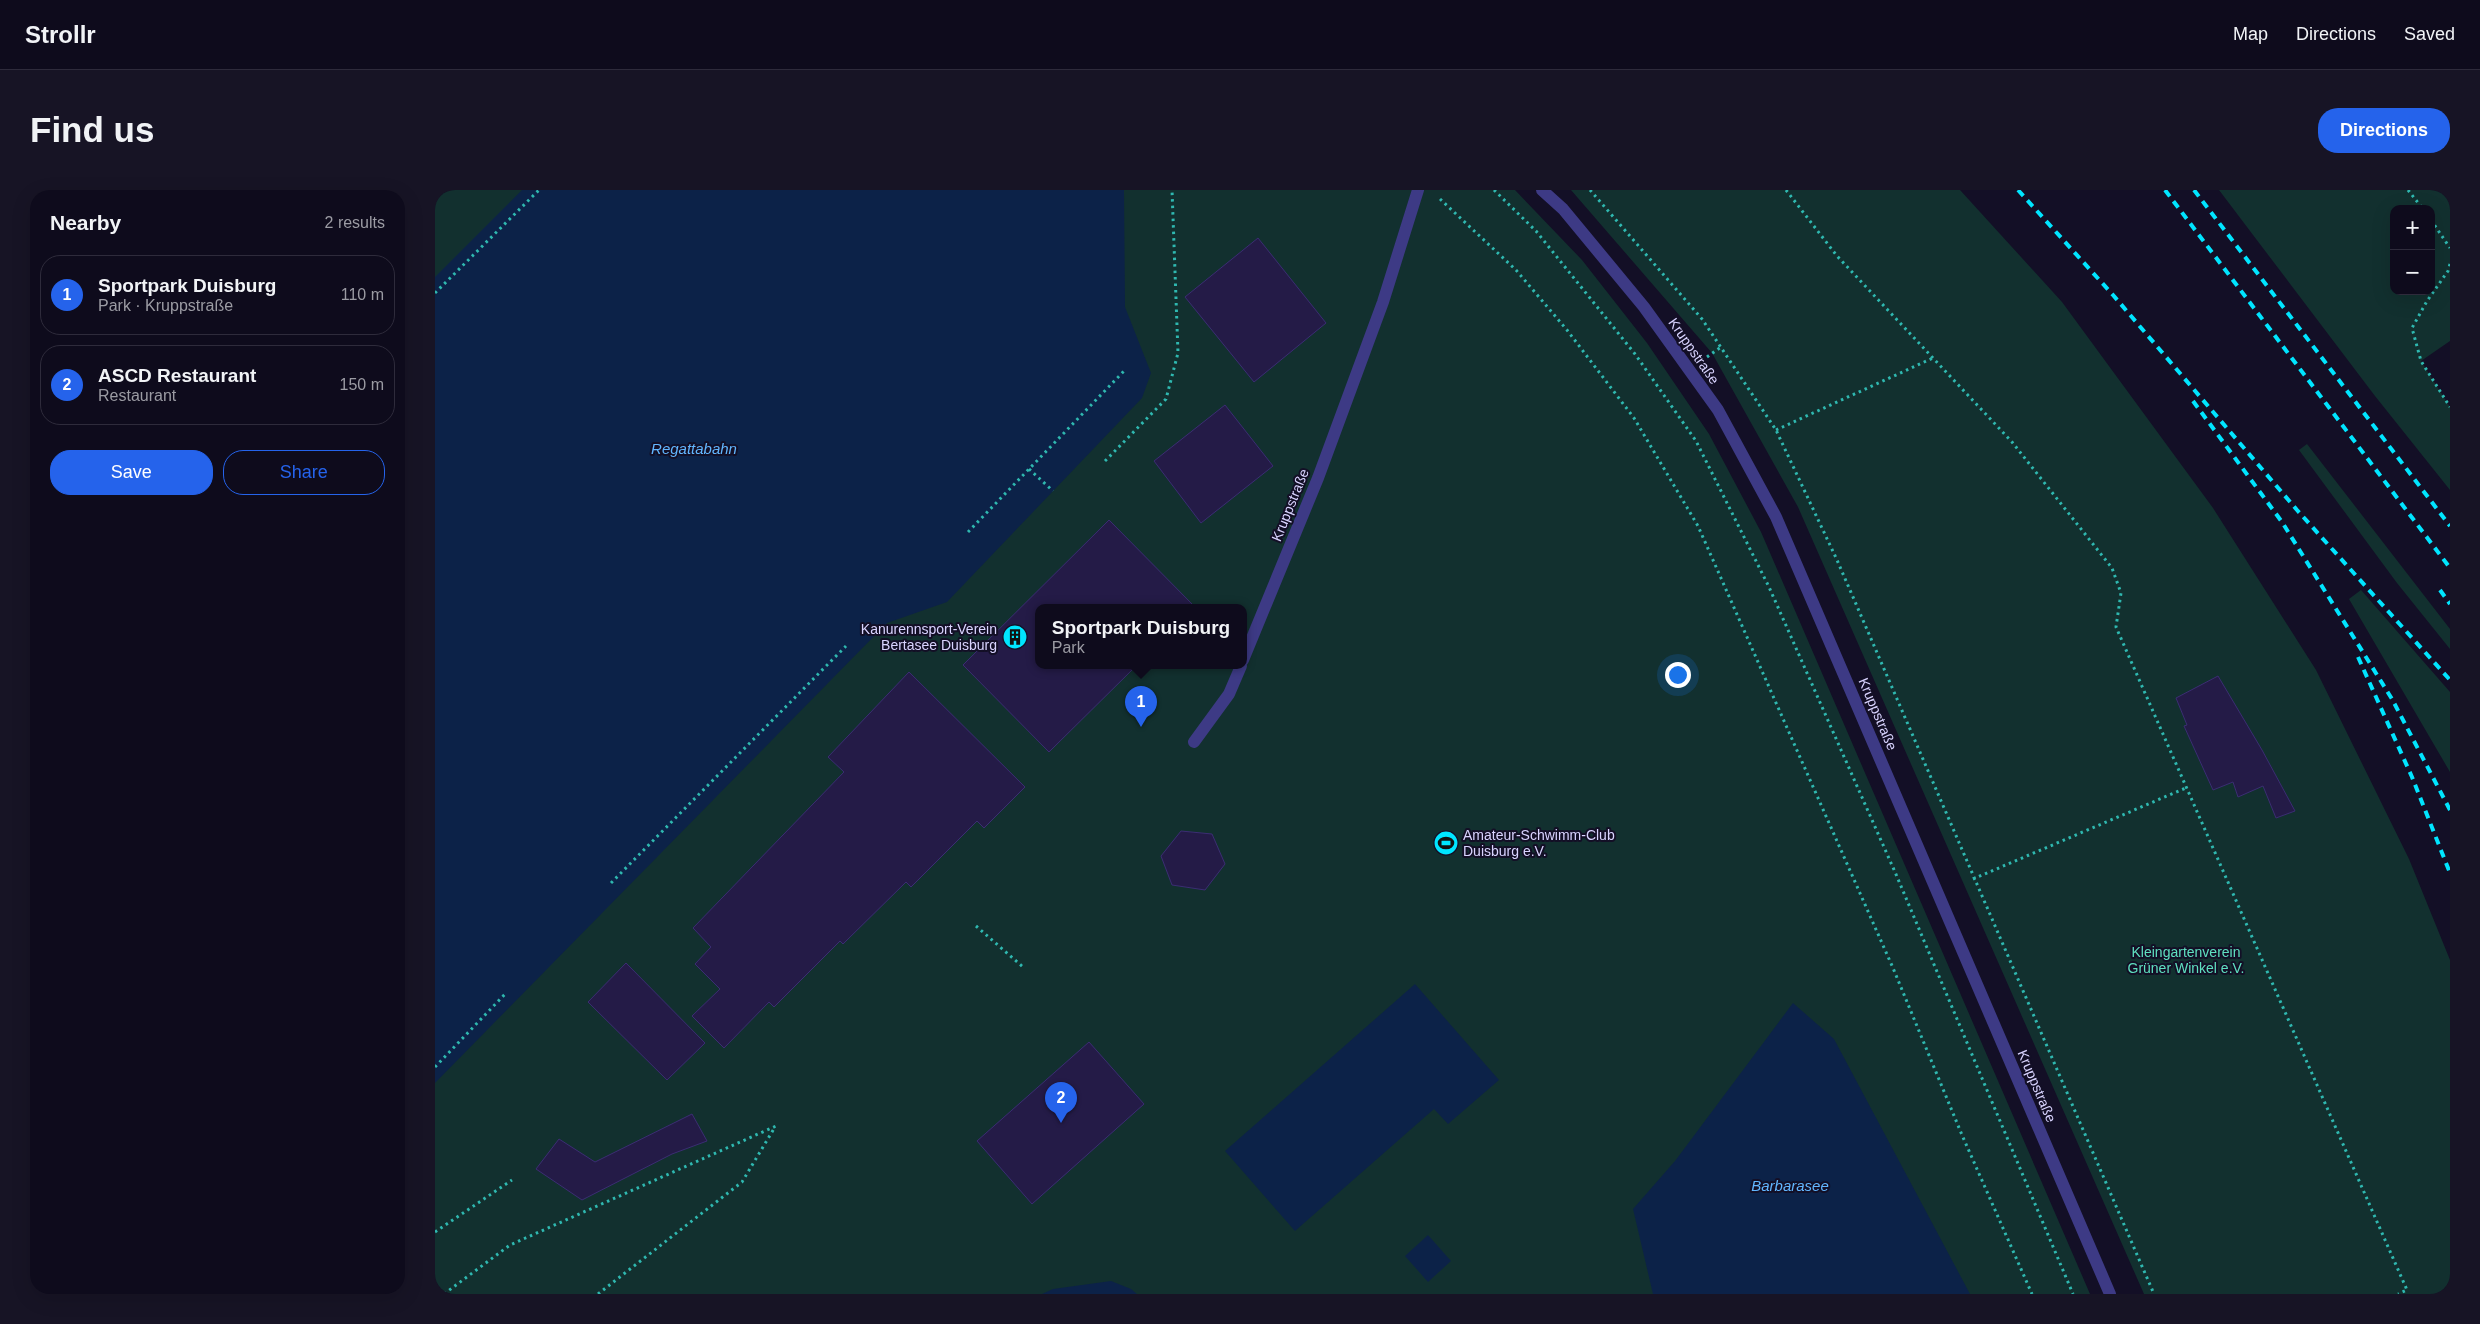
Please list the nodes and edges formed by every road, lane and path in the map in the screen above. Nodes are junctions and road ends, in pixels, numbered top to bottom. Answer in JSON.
{"nodes":[{"id":1,"x":539,"y":190,"type":"edge"},
{"id":2,"x":1172,"y":190,"type":"edge"},
{"id":3,"x":1419,"y":190,"type":"edge"},
{"id":4,"x":1494,"y":190,"type":"edge"},
{"id":5,"x":1542,"y":190,"type":"edge"},
{"id":6,"x":1590,"y":190,"type":"edge"},
{"id":7,"x":1786,"y":190,"type":"edge"},
{"id":8,"x":2409,"y":190,"type":"edge"},
{"id":9,"x":1437,"y":197,"type":"dead end"},
{"id":10,"x":2420,"y":205,"type":"edge"},
{"id":11,"x":2435,"y":226,"type":"edge"},
{"id":12,"x":2450,"y":248,"type":"edge"},
{"id":13,"x":2450,"y":264,"type":"edge"},
{"id":14,"x":435,"y":293,"type":"edge"},
{"id":15,"x":1721,"y":347,"type":"junction"},
{"id":16,"x":1712,"y":353,"type":"dead end"},
{"id":17,"x":1933,"y":358,"type":"junction"},
{"id":18,"x":1125,"y":370,"type":"dead end"},
{"id":19,"x":2450,"y":407,"type":"edge"},
{"id":20,"x":1776,"y":430,"type":"junction"},
{"id":21,"x":1105,"y":461,"type":"dead end"},
{"id":22,"x":1029,"y":469,"type":"junction"},
{"id":23,"x":1053,"y":491,"type":"dead end"},
{"id":24,"x":968,"y":532,"type":"dead end"},
{"id":25,"x":846,"y":646,"type":"dead end"},
{"id":26,"x":1247,"y":650,"type":"edge"},
{"id":27,"x":1240,"y":669,"type":"edge"},
{"id":28,"x":1194,"y":742,"type":"dead end"},
{"id":29,"x":2188,"y":787,"type":"junction"},
{"id":30,"x":1973,"y":879,"type":"junction"},
{"id":31,"x":611,"y":883,"type":"dead end"},
{"id":32,"x":976,"y":926,"type":"dead end"},
{"id":33,"x":1023,"y":968,"type":"dead end"},
{"id":34,"x":507,"y":992,"type":"dead end"},
{"id":35,"x":435,"y":1068,"type":"edge"},
{"id":36,"x":512,"y":1180,"type":"dead end"},
{"id":37,"x":435,"y":1232,"type":"edge"},
{"id":38,"x":444,"y":1294,"type":"edge"},
{"id":39,"x":598,"y":1294,"type":"edge"},
{"id":40,"x":2032,"y":1294,"type":"edge"},
{"id":41,"x":2073,"y":1294,"type":"edge"},
{"id":42,"x":2110,"y":1294,"type":"edge"},
{"id":43,"x":2154,"y":1294,"type":"edge"},
{"id":44,"x":2398,"y":1294,"type":"edge"}],
"edges":[{"from":1,"to":14,"type":"path"},
{"from":2,"to":21,"type":"path"},
{"from":3,"to":26,"type":"street","name":"Kruppstraße"},
{"from":4,"to":41,"type":"path"},
{"from":5,"to":42,"type":"street","name":"Kruppstraße"},
{"from":6,"to":15,"type":"path"},
{"from":7,"to":17,"type":"path"},
{"from":8,"to":10,"type":"path"},
{"from":9,"to":40,"type":"path"},
{"from":11,"to":12,"type":"path"},
{"from":13,"to":19,"type":"path"},
{"from":15,"to":16,"type":"path"},
{"from":15,"to":20,"type":"path"},
{"from":17,"to":20,"type":"path"},
{"from":17,"to":29,"type":"path"},
{"from":18,"to":22,"type":"path"},
{"from":20,"to":30,"type":"path"},
{"from":22,"to":23,"type":"path"},
{"from":22,"to":24,"type":"path"},
{"from":25,"to":31,"type":"path"},
{"from":27,"to":28,"type":"street"},
{"from":29,"to":30,"type":"path"},
{"from":29,"to":44,"type":"path"},
{"from":30,"to":43,"type":"path"},
{"from":32,"to":33,"type":"path"},
{"from":34,"to":35,"type":"path"},
{"from":36,"to":37,"type":"path"},
{"from":38,"to":39,"type":"path"}]}
